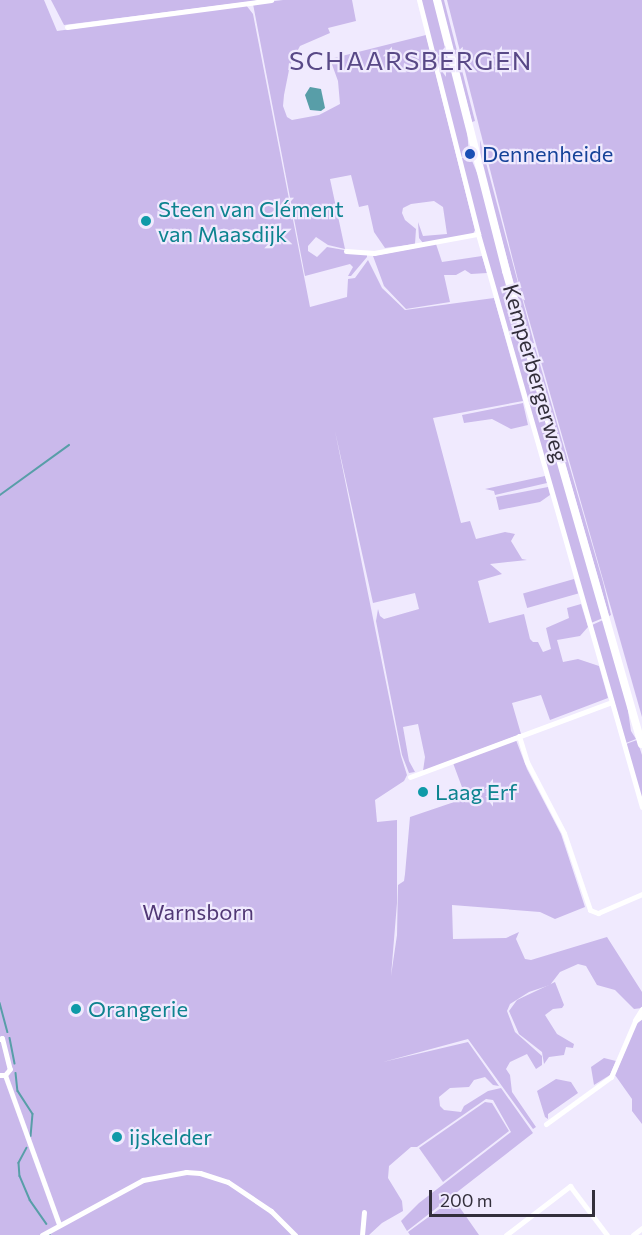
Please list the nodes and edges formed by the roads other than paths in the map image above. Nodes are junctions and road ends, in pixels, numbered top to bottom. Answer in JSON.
{"nodes":[{"id":1,"x":271,"y":0,"type":"edge"},
{"id":2,"x":419,"y":0,"type":"edge"},
{"id":3,"x":437,"y":0,"type":"edge"},
{"id":4,"x":67,"y":27,"type":"dead end"},
{"id":5,"x":478,"y":234,"type":"junction"},
{"id":6,"x":346,"y":250,"type":"dead end"},
{"id":7,"x":612,"y":702,"type":"junction"},
{"id":8,"x":519,"y":736,"type":"junction"},
{"id":9,"x":642,"y":744,"type":"edge"},
{"id":10,"x":410,"y":777,"type":"dead end"},
{"id":11,"x":642,"y":807,"type":"edge"},
{"id":12,"x":642,"y":894,"type":"edge"},
{"id":13,"x":642,"y":1009,"type":"edge"},
{"id":14,"x":638,"y":1017,"type":"edge"},
{"id":15,"x":1,"y":1038,"type":"edge"},
{"id":16,"x":2,"y":1075,"type":"edge"},
{"id":17,"x":546,"y":1124,"type":"dead end"},
{"id":18,"x":364,"y":1212,"type":"dead end"},
{"id":19,"x":59,"y":1224,"type":"junction"},
{"id":20,"x":642,"y":1228,"type":"edge"},
{"id":21,"x":42,"y":1235,"type":"edge"},
{"id":22,"x":295,"y":1235,"type":"edge"},
{"id":23,"x":362,"y":1235,"type":"edge"},
{"id":24,"x":506,"y":1235,"type":"edge"},
{"id":25,"x":607,"y":1235,"type":"edge"},
{"id":26,"x":633,"y":1235,"type":"edge"}],
"edges":[{"from":1,"to":4,"type":"street"},
{"from":2,"to":5,"type":"street","name":"Kemperbergerweg"},
{"from":3,"to":9,"type":"main road","name":"Kemperbergerweg"},
{"from":5,"to":6,"type":"street"},
{"from":5,"to":7,"type":"street","name":"Kemperbergerweg"},
{"from":7,"to":8,"type":"street"},
{"from":7,"to":11,"type":"street","name":"Kemperbergerweg"},
{"from":8,"to":10,"type":"street"},
{"from":8,"to":12,"type":"street"},
{"from":13,"to":14,"type":"street"},
{"from":14,"to":17,"type":"street"},
{"from":15,"to":16,"type":"street"},
{"from":16,"to":19,"type":"street"},
{"from":18,"to":23,"type":"street"},
{"from":19,"to":21,"type":"street"},
{"from":19,"to":22,"type":"street"},
{"from":20,"to":26,"type":"street"},
{"from":24,"to":25,"type":"street"}]}
